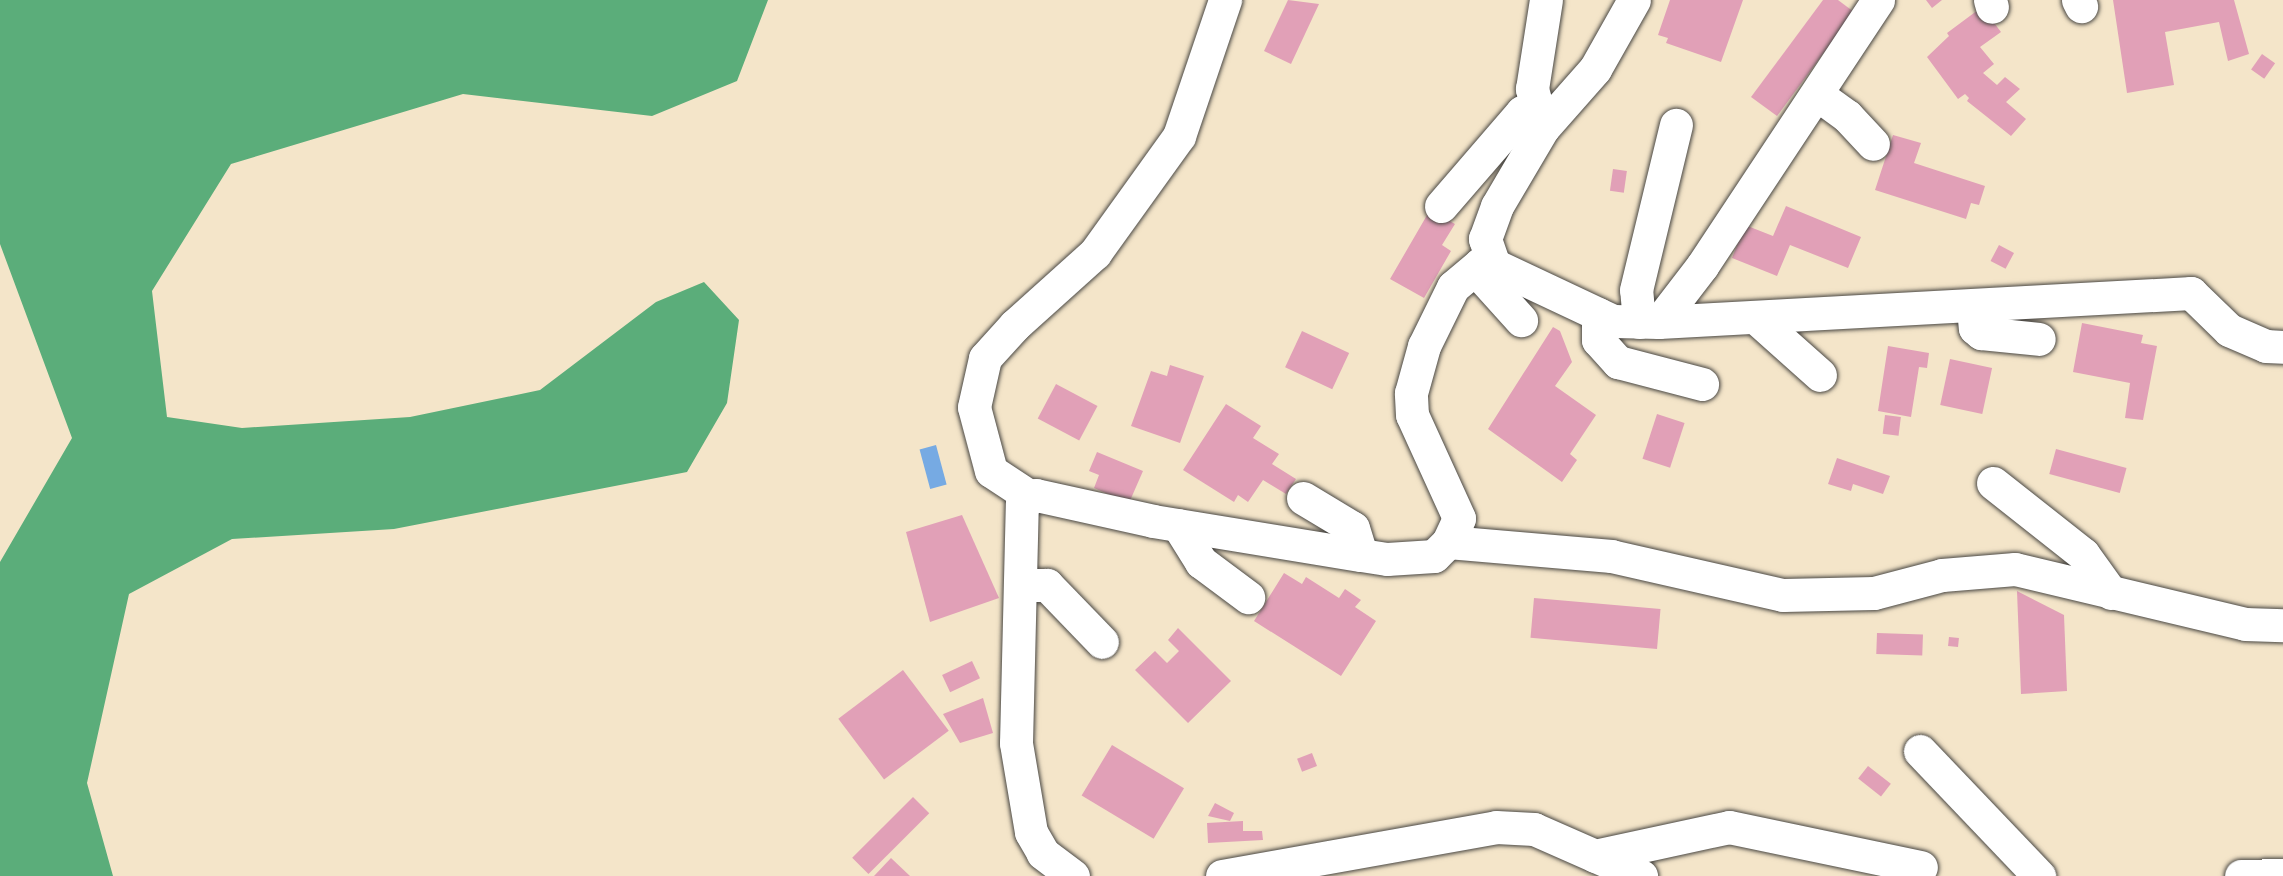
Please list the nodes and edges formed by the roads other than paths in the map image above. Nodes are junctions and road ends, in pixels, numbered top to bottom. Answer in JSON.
{"nodes":[{"id":1,"x":1225,"y":0,"type":"edge"},
{"id":2,"x":1546,"y":0,"type":"edge"},
{"id":3,"x":1634,"y":0,"type":"edge"},
{"id":4,"x":1878,"y":0,"type":"edge"},
{"id":5,"x":1818,"y":95,"type":"junction"},
{"id":6,"x":1540,"y":118,"type":"junction"},
{"id":7,"x":1676,"y":125,"type":"dead end"},
{"id":8,"x":1873,"y":144,"type":"dead end"},
{"id":9,"x":1441,"y":206,"type":"dead end"},
{"id":10,"x":1484,"y":267,"type":"junction"},
{"id":11,"x":1973,"y":307,"type":"junction"},
{"id":12,"x":1598,"y":314,"type":"junction"},
{"id":13,"x":1755,"y":318,"type":"junction"},
{"id":14,"x":1521,"y":320,"type":"dead end"},
{"id":15,"x":1649,"y":322,"type":"junction"},
{"id":16,"x":2039,"y":339,"type":"dead end"},
{"id":17,"x":2283,"y":347,"type":"edge"},
{"id":18,"x":1820,"y":375,"type":"dead end"},
{"id":19,"x":1702,"y":384,"type":"dead end"},
{"id":20,"x":1993,"y":483,"type":"dead end"},
{"id":21,"x":1029,"y":496,"type":"junction"},
{"id":22,"x":1303,"y":498,"type":"dead end"},
{"id":23,"x":1178,"y":525,"type":"junction"},
{"id":24,"x":1448,"y":542,"type":"junction"},
{"id":25,"x":1360,"y":555,"type":"junction"},
{"id":26,"x":1022,"y":585,"type":"junction"},
{"id":27,"x":2111,"y":593,"type":"junction"},
{"id":28,"x":1248,"y":597,"type":"dead end"},
{"id":29,"x":2283,"y":625,"type":"edge"},
{"id":30,"x":1102,"y":642,"type":"dead end"},
{"id":31,"x":1920,"y":751,"type":"dead end"},
{"id":32,"x":1595,"y":856,"type":"junction"},
{"id":33,"x":1921,"y":867,"type":"dead end"},
{"id":34,"x":2283,"y":875,"type":"edge"},
{"id":35,"x":1073,"y":876,"type":"edge"},
{"id":36,"x":1222,"y":876,"type":"edge"},
{"id":37,"x":1641,"y":876,"type":"edge"},
{"id":38,"x":2039,"y":876,"type":"edge"},
{"id":39,"x":2241,"y":876,"type":"edge"}],
"edges":[{"from":1,"to":21,"type":"street"},
{"from":2,"to":6,"type":"street"},
{"from":3,"to":6,"type":"street"},
{"from":4,"to":5,"type":"street"},
{"from":5,"to":8,"type":"street"},
{"from":5,"to":15,"type":"street"},
{"from":6,"to":9,"type":"street"},
{"from":6,"to":10,"type":"street"},
{"from":7,"to":15,"type":"street"},
{"from":10,"to":12,"type":"street"},
{"from":10,"to":14,"type":"street"},
{"from":10,"to":24,"type":"street"},
{"from":11,"to":13,"type":"street"},
{"from":11,"to":16,"type":"street"},
{"from":11,"to":17,"type":"street"},
{"from":12,"to":15,"type":"street"},
{"from":12,"to":19,"type":"street"},
{"from":13,"to":15,"type":"street"},
{"from":13,"to":18,"type":"street"},
{"from":20,"to":27,"type":"street"},
{"from":21,"to":23,"type":"street"},
{"from":21,"to":26,"type":"street"},
{"from":22,"to":25,"type":"street"},
{"from":23,"to":25,"type":"street"},
{"from":23,"to":28,"type":"street"},
{"from":24,"to":25,"type":"street"},
{"from":24,"to":27,"type":"street"},
{"from":26,"to":30,"type":"street"},
{"from":26,"to":35,"type":"street"},
{"from":27,"to":29,"type":"street"},
{"from":31,"to":38,"type":"street"},
{"from":32,"to":33,"type":"street"},
{"from":32,"to":36,"type":"street"},
{"from":32,"to":37,"type":"street"},
{"from":34,"to":39,"type":"street"}]}
